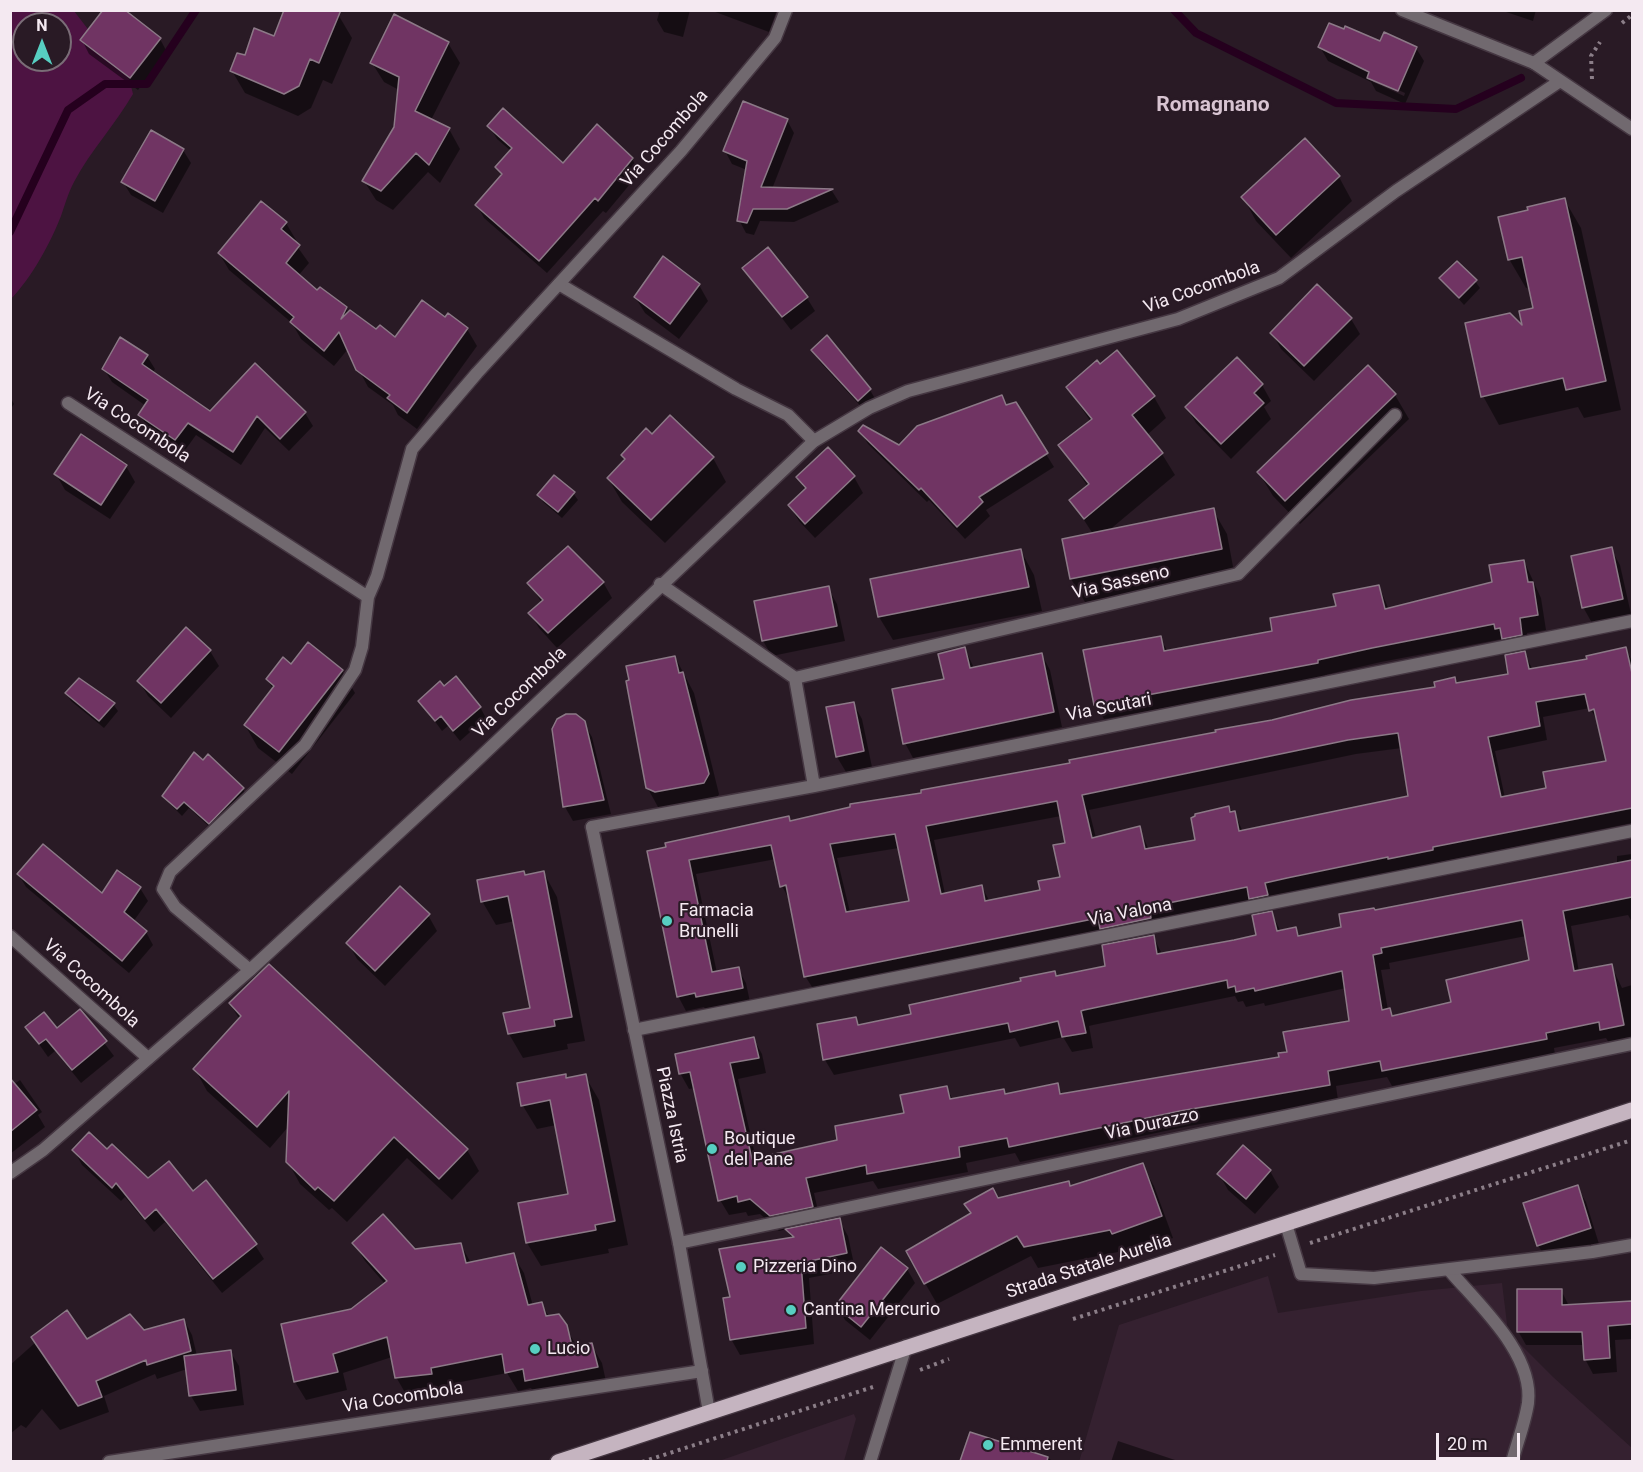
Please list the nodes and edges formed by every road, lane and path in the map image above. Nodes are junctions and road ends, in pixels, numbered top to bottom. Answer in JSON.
{"nodes":[{"id":1,"x":786,"y":10,"type":"edge"},
{"id":2,"x":1402,"y":10,"type":"edge"},
{"id":3,"x":1606,"y":10,"type":"edge"},
{"id":4,"x":1632,"y":15,"type":"edge"},
{"id":5,"x":1616,"y":28,"type":"dead end"},
{"id":6,"x":1607,"y":35,"type":"dead end"},
{"id":7,"x":1534,"y":63,"type":"junction"},
{"id":8,"x":1560,"y":81,"type":"junction"},
{"id":9,"x":1586,"y":99,"type":"junction"},
{"id":10,"x":1632,"y":129,"type":"edge"},
{"id":11,"x":558,"y":284,"type":"junction"},
{"id":12,"x":68,"y":403,"type":"dead end"},
{"id":13,"x":1395,"y":415,"type":"dead end"},
{"id":14,"x":814,"y":441,"type":"junction"},
{"id":15,"x":660,"y":584,"type":"junction"},
{"id":16,"x":369,"y":597,"type":"junction"},
{"id":17,"x":1632,"y":621,"type":"edge"},
{"id":18,"x":795,"y":678,"type":"junction"},
{"id":19,"x":814,"y":786,"type":"junction"},
{"id":20,"x":592,"y":826,"type":"joint"},
{"id":21,"x":1632,"y":831,"type":"edge"},
{"id":22,"x":10,"y":936,"type":"edge"},
{"id":23,"x":250,"y":970,"type":"junction"},
{"id":24,"x":634,"y":1030,"type":"junction"},
{"id":25,"x":1632,"y":1044,"type":"edge"},
{"id":26,"x":148,"y":1058,"type":"junction"},
{"id":27,"x":1632,"y":1110,"type":"edge"},
{"id":28,"x":1632,"y":1140,"type":"edge"},
{"id":29,"x":10,"y":1173,"type":"edge"},
{"id":30,"x":1286,"y":1224,"type":"junction"},
{"id":31,"x":679,"y":1243,"type":"junction"},
{"id":32,"x":1632,"y":1245,"type":"edge"},
{"id":33,"x":1292,"y":1249,"type":"junction"},
{"id":34,"x":1450,"y":1270,"type":"junction"},
{"id":35,"x":1068,"y":1320,"type":"dead end"},
{"id":36,"x":906,"y":1346,"type":"junction"},
{"id":37,"x":958,"y":1356,"type":"dead end"},
{"id":38,"x":702,"y":1371,"type":"junction"},
{"id":39,"x":894,"y":1380,"type":"junction"},
{"id":40,"x":710,"y":1412,"type":"junction"},
{"id":41,"x":109,"y":1461,"type":"edge"},
{"id":42,"x":558,"y":1461,"type":"edge"},
{"id":43,"x":642,"y":1461,"type":"edge"},
{"id":44,"x":870,"y":1461,"type":"edge"},
{"id":45,"x":1512,"y":1461,"type":"edge"}],
"edges":[{"from":1,"to":11,"type":"street","name":"Via Cocombola"},
{"from":2,"to":7,"type":"street"},
{"from":3,"to":7,"type":"street"},
{"from":4,"to":5,"type":"path"},
{"from":6,"to":9,"type":"path"},
{"from":7,"to":8,"type":"street"},
{"from":8,"to":9,"type":"street"},
{"from":8,"to":14,"type":"street","name":"Via Cocombola"},
{"from":9,"to":10,"type":"street"},
{"from":11,"to":14,"type":"street"},
{"from":11,"to":16,"type":"street","name":"Via Cocombola"},
{"from":12,"to":16,"type":"street","name":"Via Cocombola"},
{"from":13,"to":18,"type":"street","name":"Via Sasseno"},
{"from":14,"to":15,"type":"street","name":"Via Cocombola"},
{"from":15,"to":18,"type":"street"},
{"from":15,"to":23,"type":"street","name":"Via Cocombola"},
{"from":16,"to":23,"type":"street","name":"Via Cocombola"},
{"from":17,"to":19,"type":"street","name":"Via Scutari"},
{"from":18,"to":19,"type":"street"},
{"from":19,"to":20,"type":"street","name":"Via Scutari"},
{"from":20,"to":24,"type":"street","name":"Piazza Istria"},
{"from":21,"to":24,"type":"street","name":"Via Valona"},
{"from":22,"to":26,"type":"street","name":"Via Cocombola"},
{"from":23,"to":26,"type":"street","name":"Via Cocombola"},
{"from":24,"to":31,"type":"street","name":"Piazza Istria"},
{"from":25,"to":31,"type":"street","name":"Via Durazzo"},
{"from":26,"to":29,"type":"street","name":"Via Cocombola"},
{"from":27,"to":30,"type":"main road","name":"Strada Statale Aurelia"},
{"from":28,"to":33,"type":"path"},
{"from":30,"to":33,"type":"street"},
{"from":30,"to":36,"type":"main road","name":"Strada Statale Aurelia"},
{"from":31,"to":38,"type":"street","name":"Piazza Istria"},
{"from":32,"to":34,"type":"street"},
{"from":33,"to":34,"type":"street"},
{"from":33,"to":35,"type":"path"},
{"from":34,"to":45,"type":"street"},
{"from":36,"to":39,"type":"street"},
{"from":36,"to":40,"type":"main road","name":"Strada Statale Aurelia"},
{"from":37,"to":39,"type":"path"},
{"from":38,"to":40,"type":"street","name":"Piazza Istria"},
{"from":38,"to":41,"type":"street","name":"Via Cocombola"},
{"from":39,"to":43,"type":"path"},
{"from":39,"to":44,"type":"street"},
{"from":40,"to":42,"type":"main road","name":"Strada Statale Aurelia"}]}
